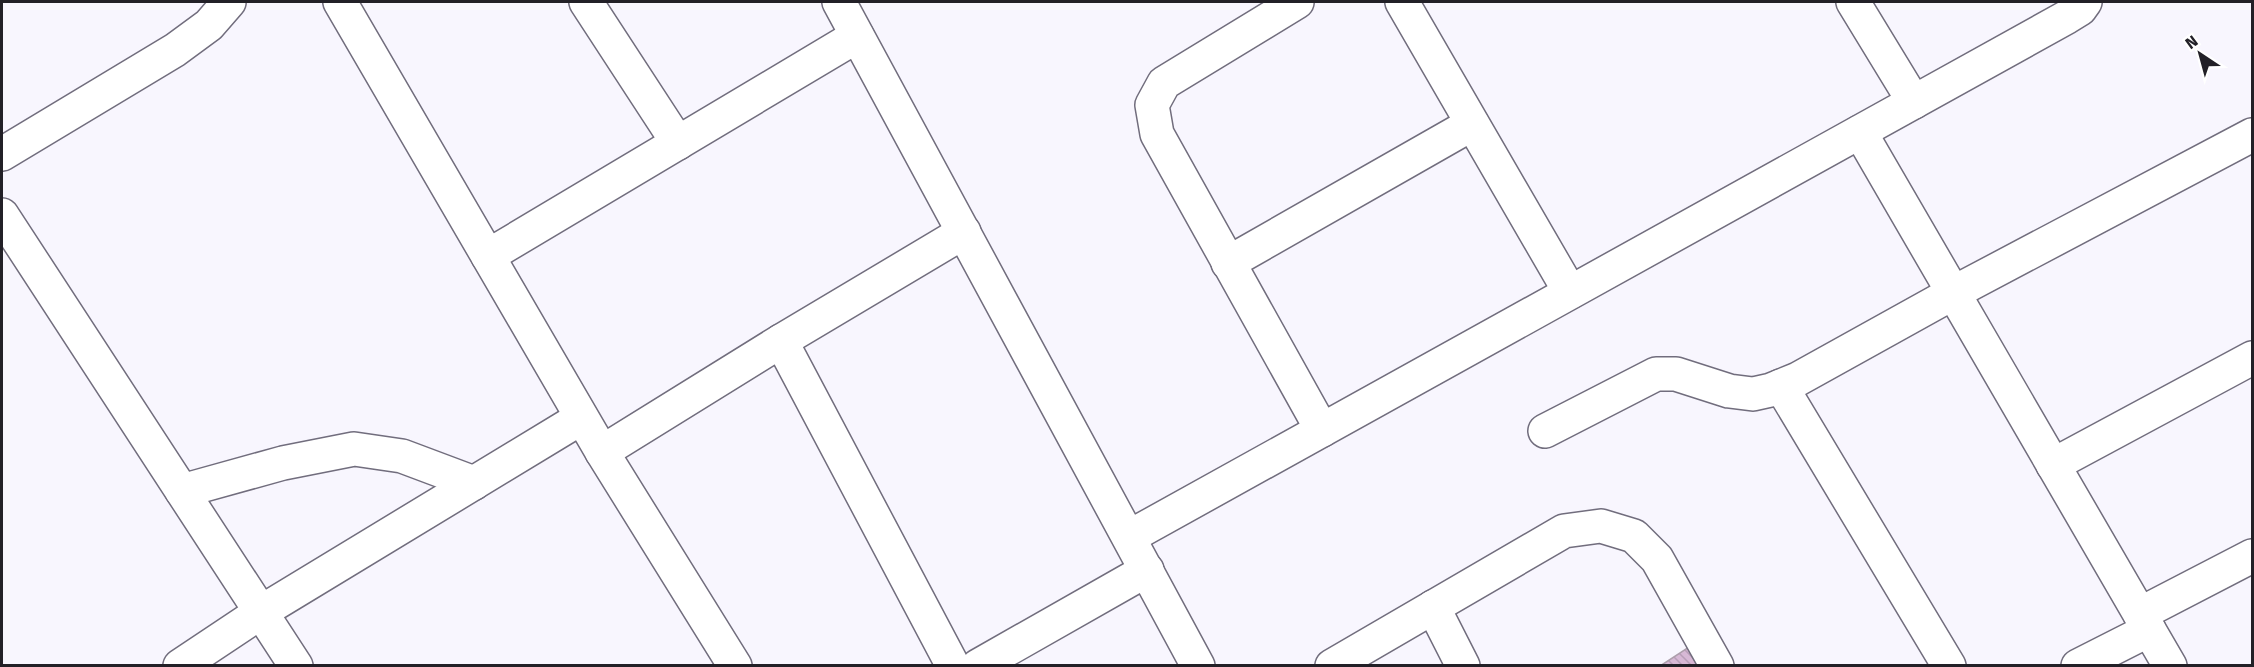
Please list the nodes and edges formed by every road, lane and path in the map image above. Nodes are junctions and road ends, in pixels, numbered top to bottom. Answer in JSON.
{"nodes":[{"id":1,"x":229,"y":2,"type":"edge"},
{"id":2,"x":340,"y":2,"type":"edge"},
{"id":3,"x":586,"y":2,"type":"edge"},
{"id":4,"x":839,"y":2,"type":"edge"},
{"id":5,"x":1297,"y":2,"type":"edge"},
{"id":6,"x":1402,"y":2,"type":"edge"},
{"id":7,"x":1852,"y":2,"type":"edge"},
{"id":8,"x":2085,"y":2,"type":"edge"},
{"id":9,"x":857,"y":36,"type":"junction"},
{"id":10,"x":1914,"y":102,"type":"junction"},
{"id":11,"x":1472,"y":124,"type":"junction"},
{"id":12,"x":1860,"y":132,"type":"junction"},
{"id":13,"x":2253,"y":135,"type":"edge"},
{"id":14,"x":678,"y":143,"type":"junction"},
{"id":15,"x":2,"y":154,"type":"edge"},
{"id":16,"x":2,"y":215,"type":"edge"},
{"id":17,"x":964,"y":232,"type":"junction"},
{"id":18,"x":488,"y":256,"type":"junction"},
{"id":19,"x":1228,"y":263,"type":"junction"},
{"id":20,"x":1570,"y":292,"type":"junction"},
{"id":21,"x":1953,"y":293,"type":"junction"},
{"id":22,"x":781,"y":341,"type":"junction"},
{"id":23,"x":2253,"y":358,"type":"edge"},
{"id":24,"x":1781,"y":386,"type":"junction"},
{"id":25,"x":581,"y":418,"type":"junction"},
{"id":26,"x":1322,"y":430,"type":"junction"},
{"id":27,"x":1545,"y":431,"type":"dead end"},
{"id":28,"x":602,"y":452,"type":"junction"},
{"id":29,"x":2053,"y":465,"type":"junction"},
{"id":30,"x":474,"y":483,"type":"junction"},
{"id":31,"x":182,"y":491,"type":"junction"},
{"id":32,"x":1129,"y":537,"type":"junction"},
{"id":33,"x":2253,"y":556,"type":"edge"},
{"id":34,"x":1146,"y":570,"type":"junction"},
{"id":35,"x":1433,"y":607,"type":"junction"},
{"id":36,"x":261,"y":612,"type":"junction"},
{"id":37,"x":2144,"y":622,"type":"junction"},
{"id":38,"x":180,"y":666,"type":"edge"},
{"id":39,"x":296,"y":666,"type":"edge"},
{"id":40,"x":735,"y":666,"type":"edge"},
{"id":41,"x":953,"y":666,"type":"edge"},
{"id":42,"x":978,"y":666,"type":"edge"},
{"id":43,"x":1198,"y":666,"type":"edge"},
{"id":44,"x":1332,"y":666,"type":"edge"},
{"id":45,"x":1464,"y":666,"type":"edge"},
{"id":46,"x":1717,"y":666,"type":"edge"},
{"id":47,"x":1949,"y":666,"type":"edge"},
{"id":48,"x":2078,"y":666,"type":"edge"},
{"id":49,"x":2170,"y":666,"type":"edge"}],
"edges":[{"from":1,"to":15,"type":"street"},
{"from":2,"to":18,"type":"street"},
{"from":3,"to":14,"type":"street"},
{"from":4,"to":9,"type":"street"},
{"from":5,"to":19,"type":"street"},
{"from":6,"to":11,"type":"street"},
{"from":7,"to":10,"type":"street"},
{"from":8,"to":10,"type":"street"},
{"from":9,"to":14,"type":"street"},
{"from":9,"to":17,"type":"street"},
{"from":10,"to":12,"type":"street"},
{"from":11,"to":19,"type":"street"},
{"from":11,"to":20,"type":"street"},
{"from":12,"to":20,"type":"street"},
{"from":12,"to":21,"type":"street"},
{"from":13,"to":21,"type":"street"},
{"from":14,"to":18,"type":"street"},
{"from":16,"to":31,"type":"street"},
{"from":17,"to":22,"type":"street"},
{"from":17,"to":32,"type":"street"},
{"from":18,"to":25,"type":"street"},
{"from":19,"to":26,"type":"street"},
{"from":20,"to":26,"type":"street"},
{"from":21,"to":24,"type":"street"},
{"from":21,"to":29,"type":"street"},
{"from":22,"to":28,"type":"street"},
{"from":22,"to":41,"type":"street"},
{"from":23,"to":29,"type":"street"},
{"from":24,"to":27,"type":"street"},
{"from":24,"to":47,"type":"street"},
{"from":25,"to":28,"type":"street"},
{"from":25,"to":30,"type":"street"},
{"from":26,"to":32,"type":"street"},
{"from":28,"to":40,"type":"street"},
{"from":29,"to":37,"type":"street"},
{"from":30,"to":31,"type":"street"},
{"from":30,"to":36,"type":"street"},
{"from":31,"to":36,"type":"street"},
{"from":32,"to":34,"type":"street"},
{"from":33,"to":37,"type":"street"},
{"from":34,"to":42,"type":"street"},
{"from":34,"to":43,"type":"street"},
{"from":35,"to":44,"type":"street"},
{"from":35,"to":45,"type":"street"},
{"from":35,"to":46,"type":"street"},
{"from":36,"to":38,"type":"street"},
{"from":36,"to":39,"type":"street"},
{"from":37,"to":48,"type":"street"},
{"from":37,"to":49,"type":"street"}]}
